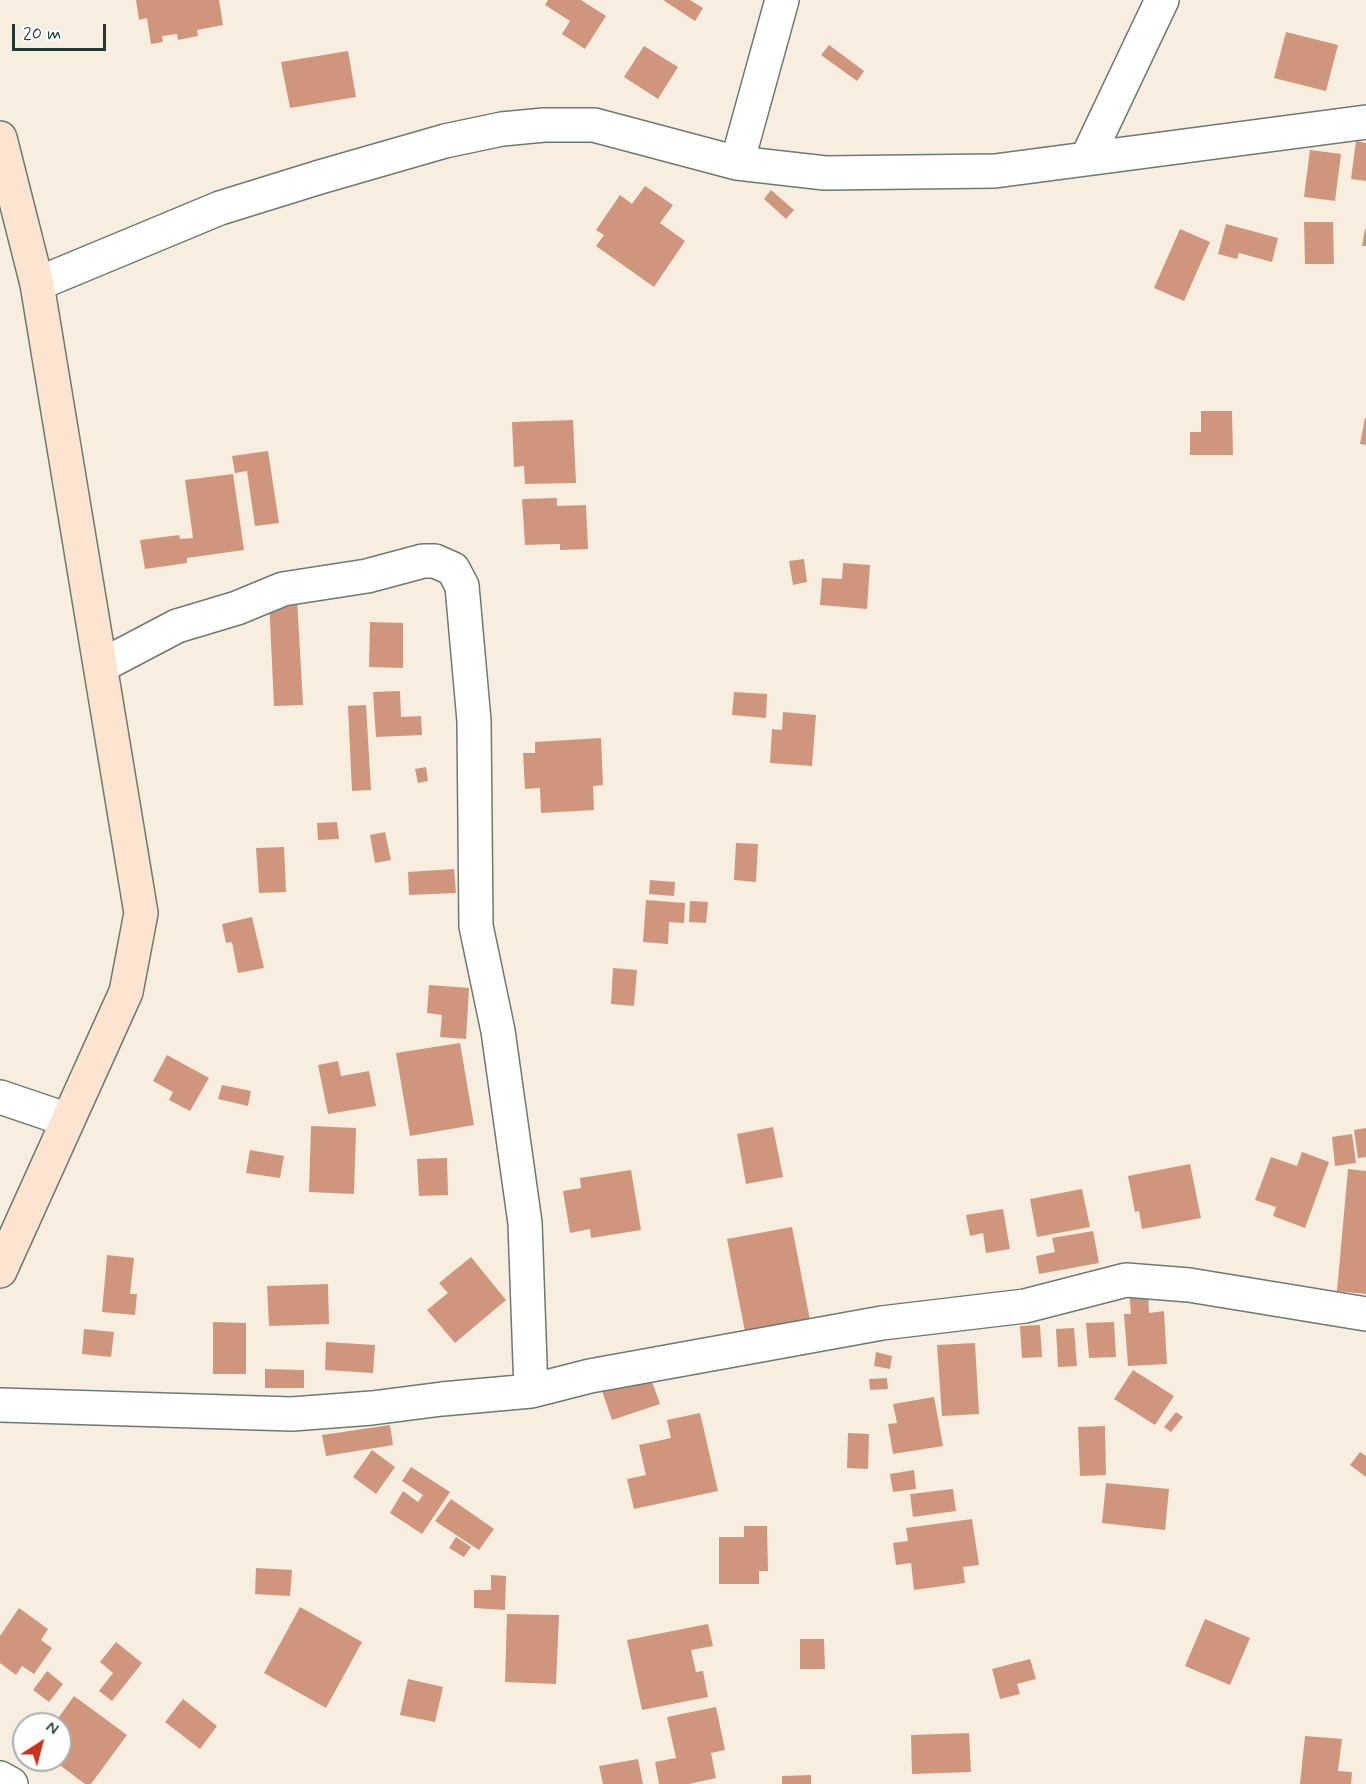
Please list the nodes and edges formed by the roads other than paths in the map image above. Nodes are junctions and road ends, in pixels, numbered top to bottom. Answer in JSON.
{"nodes":[{"id":1,"x":782,"y":0,"type":"edge"},
{"id":2,"x":1162,"y":0,"type":"edge"},
{"id":3,"x":1366,"y":122,"type":"edge"},
{"id":4,"x":0,"y":138,"type":"edge"},
{"id":5,"x":1087,"y":158,"type":"junction"},
{"id":6,"x":737,"y":163,"type":"junction"},
{"id":7,"x":38,"y":284,"type":"junction"},
{"id":8,"x":101,"y":666,"type":"junction"},
{"id":9,"x":0,"y":1097,"type":"edge"},
{"id":10,"x":68,"y":1120,"type":"junction"},
{"id":11,"x":0,"y":1271,"type":"edge"},
{"id":12,"x":1366,"y":1314,"type":"edge"},
{"id":13,"x":531,"y":1390,"type":"junction"},
{"id":14,"x":0,"y":1405,"type":"edge"},
{"id":15,"x":0,"y":1778,"type":"edge"},
{"id":16,"x":11,"y":1784,"type":"edge"}],
"edges":[{"from":1,"to":6,"type":"street"},
{"from":2,"to":5,"type":"street"},
{"from":3,"to":5,"type":"street"},
{"from":4,"to":7,"type":"main road"},
{"from":5,"to":6,"type":"street"},
{"from":6,"to":7,"type":"street"},
{"from":7,"to":8,"type":"main road"},
{"from":8,"to":10,"type":"main road"},
{"from":8,"to":13,"type":"street"},
{"from":9,"to":10,"type":"street"},
{"from":10,"to":11,"type":"main road"},
{"from":12,"to":13,"type":"street"},
{"from":13,"to":14,"type":"street"},
{"from":15,"to":16,"type":"street"}]}
